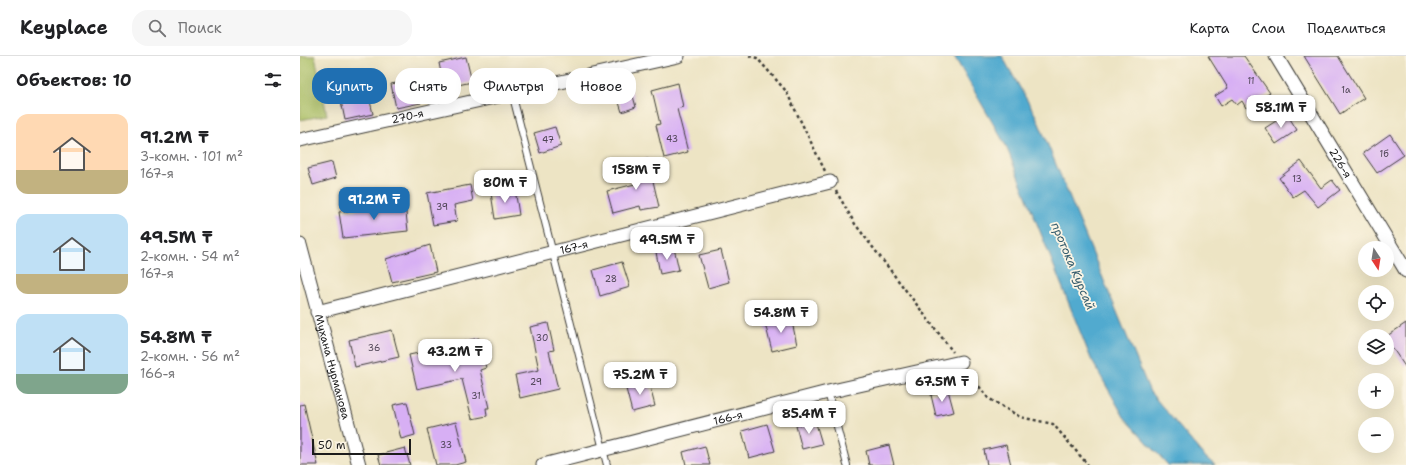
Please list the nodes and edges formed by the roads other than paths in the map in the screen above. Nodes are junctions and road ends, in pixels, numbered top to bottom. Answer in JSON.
{"nodes":[{"id":1,"x":678,"y":56,"type":"edge"},
{"id":2,"x":1276,"y":56,"type":"edge"},
{"id":3,"x":558,"y":83,"type":"edge"},
{"id":4,"x":469,"y":103,"type":"edge"},
{"id":5,"x":515,"y":104,"type":"edge"},
{"id":6,"x":300,"y":140,"type":"edge"},
{"id":7,"x":830,"y":182,"type":"road end"},
{"id":8,"x":300,"y":245,"type":"edge"},
{"id":9,"x":551,"y":253,"type":"junction"},
{"id":10,"x":1406,"y":270,"type":"edge"},
{"id":11,"x":317,"y":312,"type":"junction"},
{"id":12,"x":961,"y":362,"type":"road end"},
{"id":13,"x":828,"y":392,"type":"junction"},
{"id":14,"x":603,"y":450,"type":"junction"},
{"id":15,"x":359,"y":465,"type":"edge"},
{"id":16,"x":543,"y":465,"type":"edge"},
{"id":17,"x":607,"y":465,"type":"edge"},
{"id":18,"x":848,"y":465,"type":"edge"}],
"edges":[{"from":1,"to":3,"type":"street","name":"270-я"},
{"from":2,"to":10,"type":"street","name":"226-я"},
{"from":4,"to":6,"type":"street","name":"270-я"},
{"from":5,"to":9,"type":"lane"},
{"from":7,"to":9,"type":"street","name":"167-я"},
{"from":8,"to":11,"type":"street","name":"Мухана Нурманова"},
{"from":9,"to":11,"type":"street","name":"167-я"},
{"from":9,"to":14,"type":"lane"},
{"from":11,"to":15,"type":"street","name":"Мухана Нурманова"},
{"from":12,"to":13,"type":"street","name":"166-я"},
{"from":13,"to":14,"type":"street","name":"166-я"},
{"from":13,"to":18,"type":"lane"},
{"from":14,"to":16,"type":"street","name":"166-я"},
{"from":14,"to":17,"type":"lane"}]}
